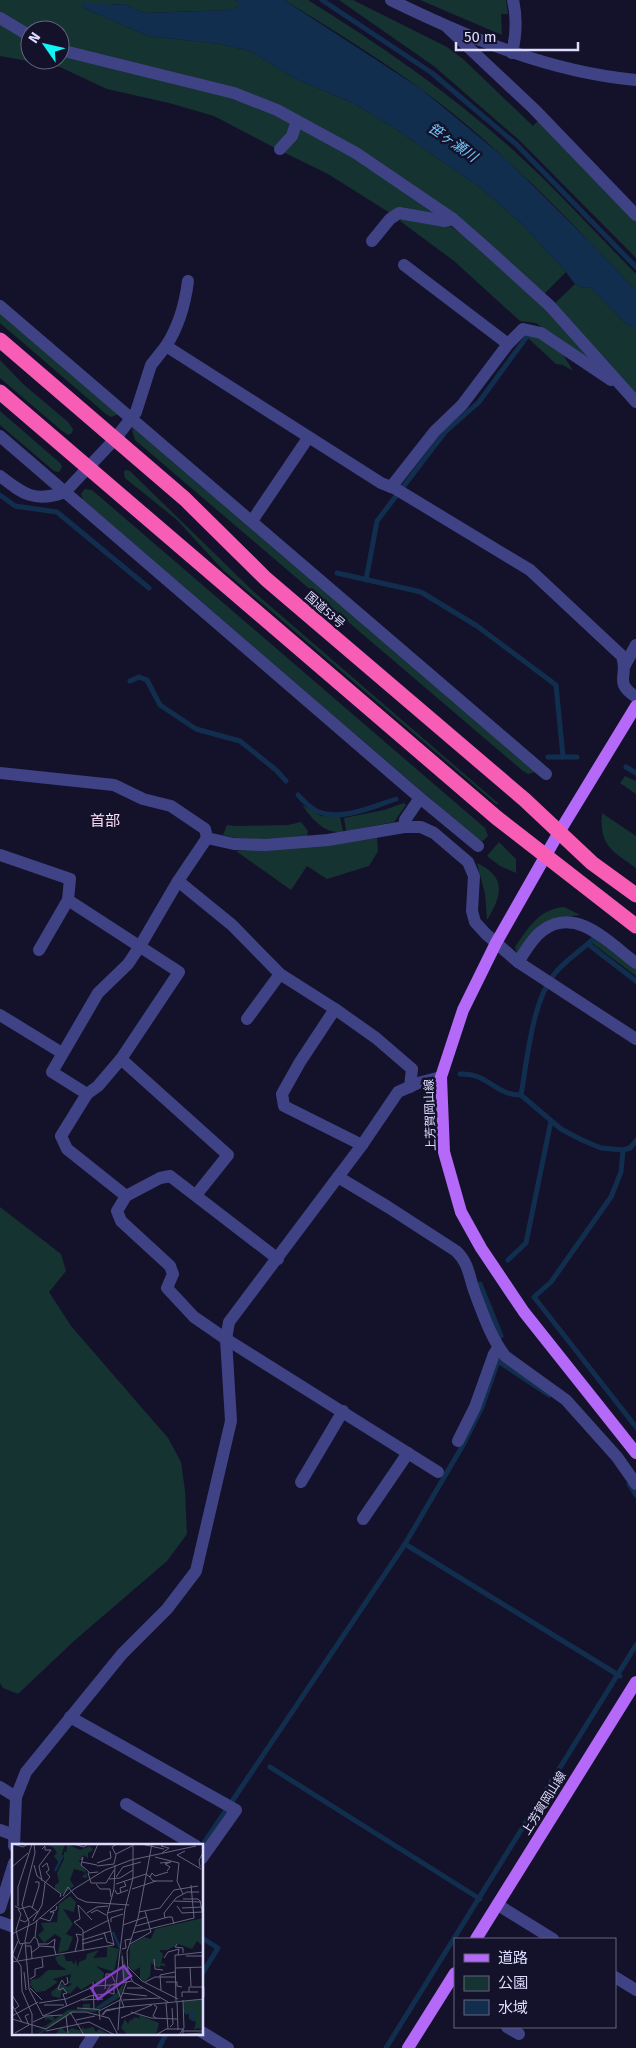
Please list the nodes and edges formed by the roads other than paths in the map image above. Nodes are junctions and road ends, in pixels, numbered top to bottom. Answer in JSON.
{"nodes":[{"id":1,"x":391,"y":0,"type":"edge"},
{"id":2,"x":513,"y":0,"type":"edge"},
{"id":3,"x":0,"y":18,"type":"edge"},
{"id":4,"x":448,"y":28,"type":"junction"},
{"id":5,"x":20,"y":30,"type":"edge"},
{"id":6,"x":70,"y":52,"type":"edge"},
{"id":7,"x":512,"y":53,"type":"junction"},
{"id":8,"x":636,"y":80,"type":"edge"},
{"id":9,"x":297,"y":121,"type":"junction"},
{"id":10,"x":280,"y":149,"type":"dead end"},
{"id":11,"x":636,"y":214,"type":"edge"},
{"id":12,"x":453,"y":219,"type":"junction"},
{"id":13,"x":372,"y":241,"type":"dead end"},
{"id":14,"x":404,"y":265,"type":"dead end"},
{"id":15,"x":188,"y":282,"type":"dead end"},
{"id":16,"x":0,"y":306,"type":"edge"},
{"id":17,"x":0,"y":340,"type":"edge"},
{"id":18,"x":508,"y":344,"type":"junction"},
{"id":19,"x":166,"y":346,"type":"junction"},
{"id":20,"x":627,"y":391,"type":"junction"},
{"id":21,"x":0,"y":392,"type":"edge"},
{"id":22,"x":636,"y":402,"type":"edge"},
{"id":23,"x":131,"y":418,"type":"junction"},
{"id":24,"x":0,"y":436,"type":"edge"},
{"id":25,"x":308,"y":438,"type":"junction"},
{"id":26,"x":114,"y":439,"type":"junction"},
{"id":27,"x":88,"y":468,"type":"junction"},
{"id":28,"x":0,"y":476,"type":"edge"},
{"id":29,"x":396,"y":490,"type":"junction"},
{"id":30,"x":65,"y":492,"type":"junction"},
{"id":31,"x":252,"y":521,"type":"junction"},
{"id":32,"x":636,"y":645,"type":"edge"},
{"id":33,"x":625,"y":665,"type":"junction"},
{"id":34,"x":636,"y":697,"type":"edge"},
{"id":35,"x":636,"y":706,"type":"edge"},
{"id":36,"x":0,"y":772,"type":"edge"},
{"id":37,"x":546,"y":774,"type":"dead end"},
{"id":38,"x":420,"y":798,"type":"junction"},
{"id":39,"x":404,"y":827,"type":"junction"},
{"id":40,"x":558,"y":834,"type":"junction"},
{"id":41,"x":207,"y":838,"type":"junction"},
{"id":42,"x":478,"y":846,"type":"dead end"},
{"id":43,"x":0,"y":855,"type":"edge"},
{"id":44,"x":545,"y":857,"type":"junction"},
{"id":45,"x":178,"y":881,"type":"junction"},
{"id":46,"x":636,"y":895,"type":"edge"},
{"id":47,"x":68,"y":900,"type":"junction"},
{"id":48,"x":636,"y":926,"type":"edge"},
{"id":49,"x":496,"y":943,"type":"junction"},
{"id":50,"x":140,"y":946,"type":"junction"},
{"id":51,"x":39,"y":950,"type":"dead end"},
{"id":52,"x":518,"y":962,"type":"junction"},
{"id":53,"x":636,"y":963,"type":"edge"},
{"id":54,"x":280,"y":974,"type":"junction"},
{"id":55,"x":335,"y":1008,"type":"junction"},
{"id":56,"x":0,"y":1015,"type":"edge"},
{"id":57,"x":247,"y":1019,"type":"dead end"},
{"id":58,"x":636,"y":1040,"type":"edge"},
{"id":59,"x":62,"y":1053,"type":"junction"},
{"id":60,"x":121,"y":1059,"type":"junction"},
{"id":61,"x":441,"y":1077,"type":"junction"},
{"id":62,"x":410,"y":1087,"type":"junction"},
{"id":63,"x":87,"y":1094,"type":"junction"},
{"id":64,"x":362,"y":1145,"type":"junction"},
{"id":65,"x":338,"y":1177,"type":"junction"},
{"id":66,"x":196,"y":1195,"type":"junction"},
{"id":67,"x":126,"y":1196,"type":"junction"},
{"id":68,"x":278,"y":1259,"type":"junction"},
{"id":69,"x":226,"y":1339,"type":"junction"},
{"id":70,"x":498,"y":1348,"type":"junction"},
{"id":71,"x":343,"y":1411,"type":"junction"},
{"id":72,"x":458,"y":1441,"type":"dead end"},
{"id":73,"x":408,"y":1453,"type":"junction"},
{"id":74,"x":636,"y":1453,"type":"edge"},
{"id":75,"x":438,"y":1472,"type":"dead end"},
{"id":76,"x":301,"y":1482,"type":"dead end"},
{"id":77,"x":636,"y":1484,"type":"edge"},
{"id":78,"x":364,"y":1519,"type":"dead end"},
{"id":79,"x":636,"y":1682,"type":"edge"},
{"id":80,"x":70,"y":1717,"type":"junction"},
{"id":81,"x":0,"y":1787,"type":"edge"},
{"id":82,"x":16,"y":1797,"type":"junction"},
{"id":83,"x":126,"y":1804,"type":"dead end"},
{"id":84,"x":0,"y":1830,"type":"edge"},
{"id":85,"x":14,"y":1840,"type":"edge"},
{"id":86,"x":191,"y":1844,"type":"edge"},
{"id":87,"x":204,"y":1849,"type":"edge"},
{"id":88,"x":12,"y":1869,"type":"edge"},
{"id":89,"x":498,"y":1905,"type":"junction"},
{"id":90,"x":0,"y":1908,"type":"edge"},
{"id":91,"x":0,"y":1922,"type":"edge"},
{"id":92,"x":12,"y":1926,"type":"edge"},
{"id":93,"x":477,"y":1938,"type":"edge"},
{"id":94,"x":551,"y":1938,"type":"edge"},
{"id":95,"x":454,"y":1977,"type":"edge"},
{"id":96,"x":616,"y":1978,"type":"edge"},
{"id":97,"x":450,"y":1990,"type":"edge"},
{"id":98,"x":636,"y":1990,"type":"edge"},
{"id":99,"x":509,"y":2028,"type":"edge"},
{"id":100,"x":204,"y":2033,"type":"edge"},
{"id":101,"x":519,"y":2034,"type":"dead end"},
{"id":102,"x":93,"y":2036,"type":"edge"},
{"id":103,"x":85,"y":2048,"type":"edge"},
{"id":104,"x":228,"y":2048,"type":"edge"},
{"id":105,"x":408,"y":2048,"type":"edge"}],
"edges":[{"from":1,"to":4,"type":"street"},
{"from":2,"to":7,"type":"street"},
{"from":3,"to":5,"type":"street"},
{"from":4,"to":7,"type":"street"},
{"from":4,"to":11,"type":"street"},
{"from":6,"to":9,"type":"street"},
{"from":7,"to":8,"type":"street"},
{"from":9,"to":10,"type":"street"},
{"from":9,"to":12,"type":"street"},
{"from":12,"to":13,"type":"street"},
{"from":12,"to":20,"type":"street"},
{"from":14,"to":18,"type":"street"},
{"from":15,"to":19,"type":"street"},
{"from":16,"to":23,"type":"street"},
{"from":17,"to":26,"type":"highway","name":"国道53号"},
{"from":18,"to":20,"type":"street"},
{"from":18,"to":29,"type":"street"},
{"from":19,"to":23,"type":"street"},
{"from":19,"to":25,"type":"street"},
{"from":20,"to":22,"type":"street"},
{"from":21,"to":27,"type":"highway"},
{"from":23,"to":26,"type":"street"},
{"from":23,"to":31,"type":"street"},
{"from":24,"to":30,"type":"street"},
{"from":25,"to":29,"type":"street"},
{"from":25,"to":31,"type":"street"},
{"from":26,"to":27,"type":"street"},
{"from":26,"to":40,"type":"highway","name":"国道53号"},
{"from":27,"to":30,"type":"street"},
{"from":27,"to":44,"type":"highway"},
{"from":28,"to":30,"type":"street"},
{"from":29,"to":33,"type":"street"},
{"from":30,"to":38,"type":"street"},
{"from":31,"to":37,"type":"street"},
{"from":32,"to":33,"type":"street"},
{"from":33,"to":34,"type":"street"},
{"from":35,"to":40,"type":"main road","name":"上芳賀岡山線"},
{"from":36,"to":41,"type":"street"},
{"from":38,"to":39,"type":"street"},
{"from":38,"to":42,"type":"street"},
{"from":39,"to":41,"type":"street"},
{"from":39,"to":49,"type":"street"},
{"from":40,"to":44,"type":"main road","name":"上芳賀岡山線"},
{"from":40,"to":46,"type":"highway","name":"国道53号"},
{"from":41,"to":45,"type":"street"},
{"from":43,"to":47,"type":"street"},
{"from":44,"to":48,"type":"highway"},
{"from":44,"to":49,"type":"main road","name":"上芳賀岡山線"},
{"from":45,"to":50,"type":"street"},
{"from":45,"to":54,"type":"street"},
{"from":47,"to":50,"type":"street"},
{"from":47,"to":51,"type":"street"},
{"from":49,"to":52,"type":"street"},
{"from":49,"to":61,"type":"main road","name":"上芳賀岡山線"},
{"from":50,"to":59,"type":"street"},
{"from":50,"to":60,"type":"street"},
{"from":52,"to":53,"type":"street"},
{"from":52,"to":58,"type":"street"},
{"from":54,"to":55,"type":"street"},
{"from":54,"to":57,"type":"street"},
{"from":55,"to":62,"type":"street"},
{"from":55,"to":64,"type":"street"},
{"from":56,"to":59,"type":"street"},
{"from":59,"to":63,"type":"street"},
{"from":60,"to":63,"type":"street"},
{"from":60,"to":66,"type":"street"},
{"from":61,"to":62,"type":"street"},
{"from":61,"to":74,"type":"main road","name":"上芳賀岡山線"},
{"from":62,"to":64,"type":"street"},
{"from":63,"to":67,"type":"street"},
{"from":64,"to":65,"type":"street"},
{"from":65,"to":68,"type":"street"},
{"from":65,"to":70,"type":"street"},
{"from":66,"to":67,"type":"street"},
{"from":66,"to":68,"type":"street"},
{"from":67,"to":69,"type":"street"},
{"from":68,"to":69,"type":"street"},
{"from":69,"to":71,"type":"street"},
{"from":69,"to":80,"type":"street"},
{"from":70,"to":72,"type":"street"},
{"from":70,"to":77,"type":"street"},
{"from":71,"to":73,"type":"street"},
{"from":71,"to":76,"type":"street"},
{"from":73,"to":75,"type":"street"},
{"from":73,"to":78,"type":"street"},
{"from":79,"to":89,"type":"main road","name":"上芳賀岡山線"},
{"from":80,"to":82,"type":"street"},
{"from":80,"to":87,"type":"street"},
{"from":81,"to":82,"type":"street"},
{"from":82,"to":85,"type":"street"},
{"from":83,"to":86,"type":"street"},
{"from":84,"to":85,"type":"street"},
{"from":88,"to":90,"type":"street"},
{"from":89,"to":93,"type":"main road","name":"上芳賀岡山線"},
{"from":89,"to":94,"type":"street"},
{"from":91,"to":92,"type":"street"},
{"from":95,"to":97,"type":"main road"},
{"from":96,"to":98,"type":"street"},
{"from":97,"to":105,"type":"main road"},
{"from":99,"to":101,"type":"street"},
{"from":100,"to":104,"type":"street"},
{"from":102,"to":103,"type":"street"}]}
